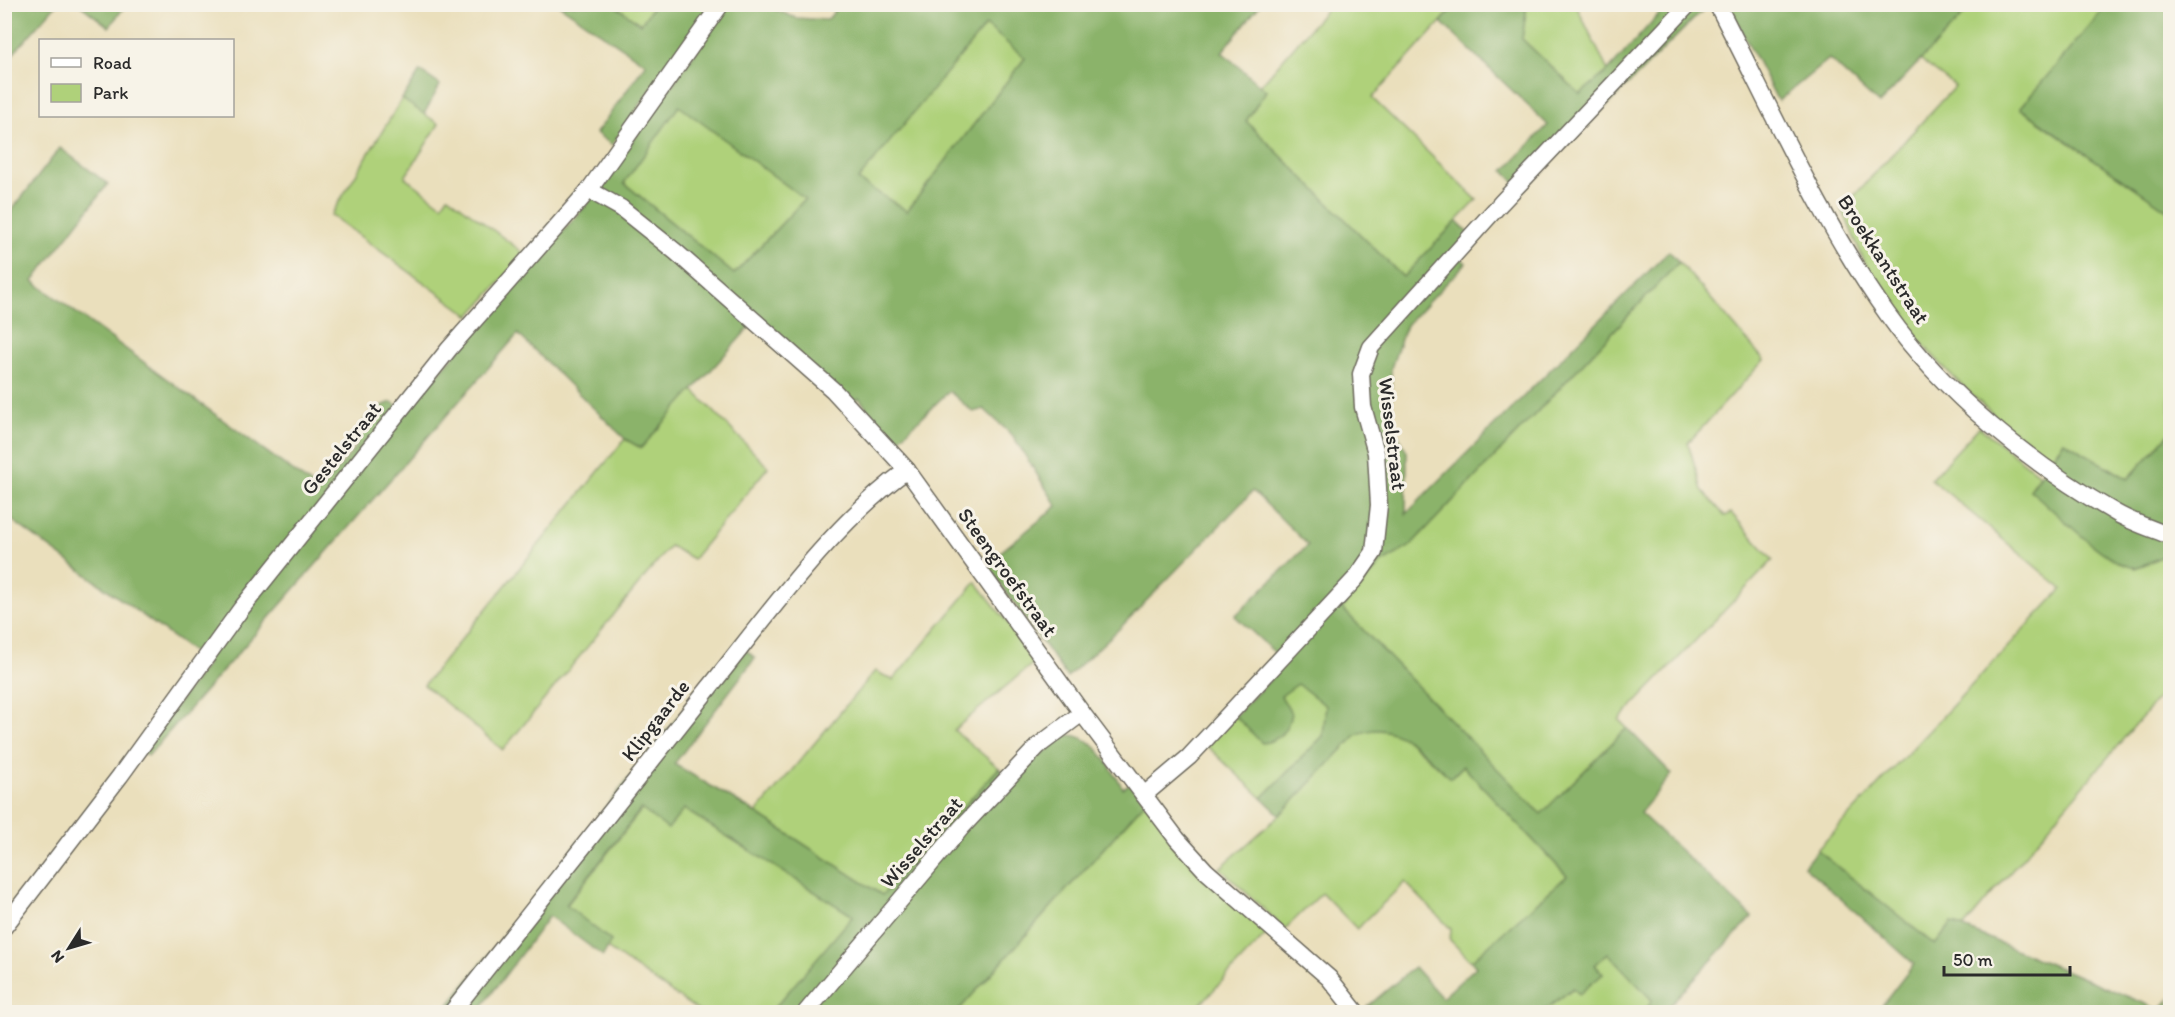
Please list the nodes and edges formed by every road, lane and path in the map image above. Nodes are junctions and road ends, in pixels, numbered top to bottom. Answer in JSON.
{"nodes":[{"id":1,"x":721,"y":4,"type":"edge"},
{"id":2,"x":1689,"y":4,"type":"edge"},
{"id":3,"x":1717,"y":4,"type":"edge"},
{"id":4,"x":589,"y":190,"type":"junction"},
{"id":5,"x":907,"y":470,"type":"junction"},
{"id":6,"x":2170,"y":536,"type":"edge"},
{"id":7,"x":1082,"y":713,"type":"junction"},
{"id":8,"x":1144,"y":795,"type":"junction"},
{"id":9,"x":4,"y":927,"type":"edge"},
{"id":10,"x":452,"y":1012,"type":"edge"},
{"id":11,"x":806,"y":1012,"type":"edge"},
{"id":12,"x":1356,"y":1012,"type":"edge"}],
"edges":[{"from":1,"to":4,"type":"street","name":"Gestelstraat"},
{"from":2,"to":8,"type":"street","name":"Wisselstraat"},
{"from":3,"to":6,"type":"street","name":"Broekkantstraat"},
{"from":4,"to":5,"type":"street","name":"Steengroefstraat"},
{"from":4,"to":9,"type":"street","name":"Gestelstraat"},
{"from":5,"to":7,"type":"street","name":"Steengroefstraat"},
{"from":5,"to":10,"type":"street","name":"Klipgaarde"},
{"from":7,"to":8,"type":"street","name":"Steengroefstraat"},
{"from":7,"to":11,"type":"street","name":"Wisselstraat"},
{"from":8,"to":12,"type":"street","name":"Steengroefstraat"}]}
